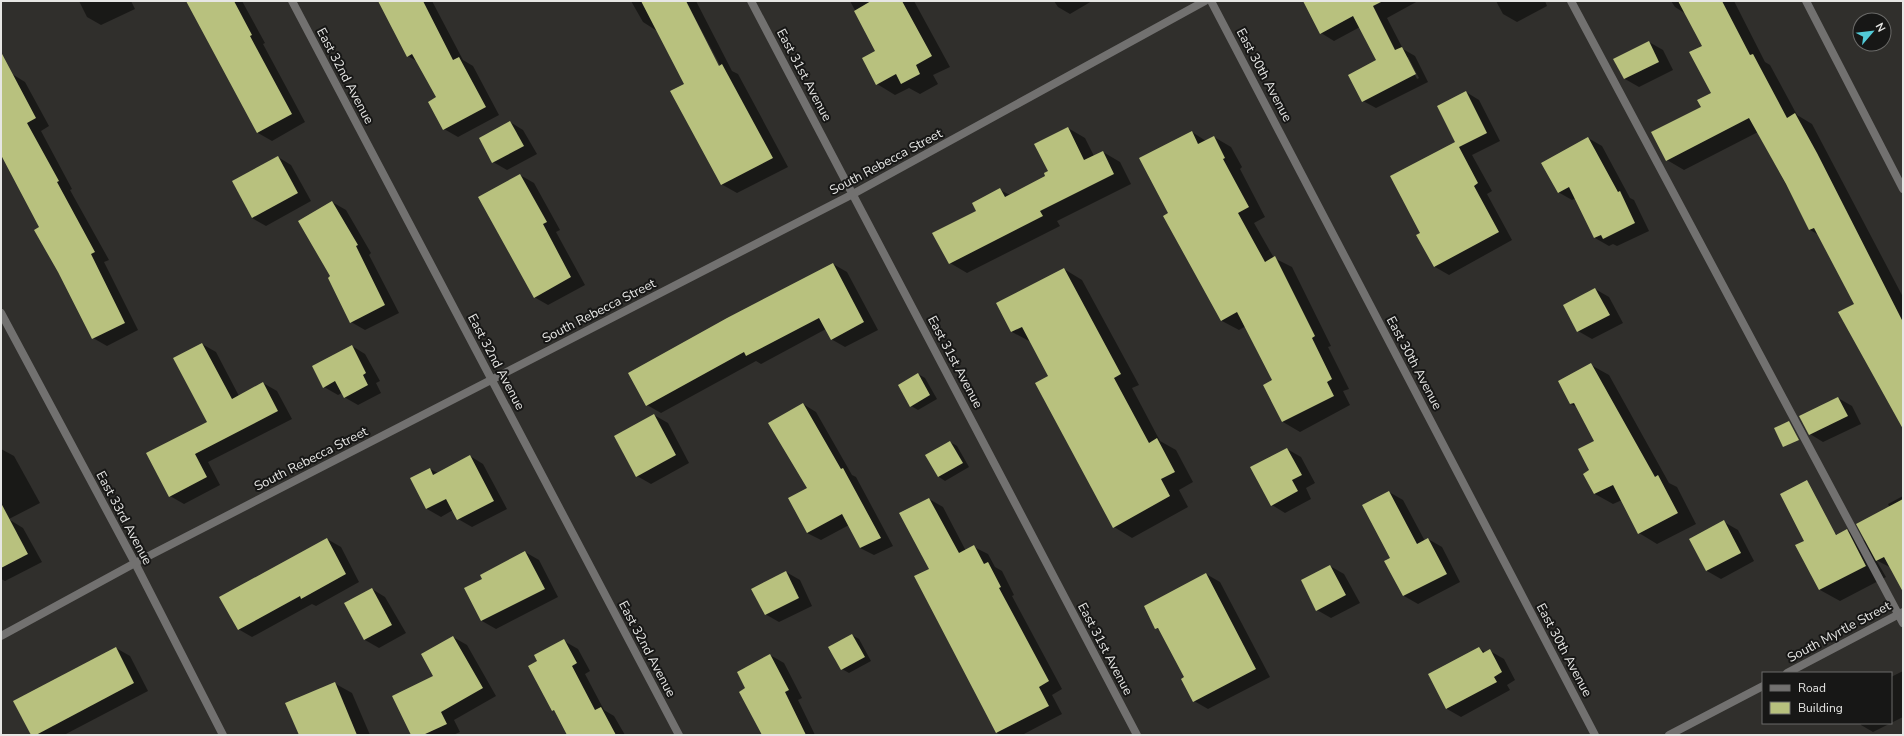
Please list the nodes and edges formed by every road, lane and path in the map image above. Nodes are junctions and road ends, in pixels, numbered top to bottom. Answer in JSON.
{"nodes":[{"id":1,"x":292,"y":1,"type":"edge"},
{"id":2,"x":751,"y":1,"type":"edge"},
{"id":3,"x":1205,"y":1,"type":"edge"},
{"id":4,"x":1211,"y":1,"type":"edge"},
{"id":5,"x":1571,"y":1,"type":"edge"},
{"id":6,"x":1806,"y":1,"type":"edge"},
{"id":7,"x":1903,"y":190,"type":"edge"},
{"id":8,"x":853,"y":194,"type":"junction"},
{"id":9,"x":1,"y":314,"type":"edge"},
{"id":10,"x":492,"y":380,"type":"junction"},
{"id":11,"x":135,"y":564,"type":"junction"},
{"id":12,"x":1901,"y":613,"type":"edge"},
{"id":13,"x":1903,"y":622,"type":"edge"},
{"id":14,"x":1,"y":636,"type":"edge"},
{"id":15,"x":1789,"y":672,"type":"edge"},
{"id":16,"x":1762,"y":687,"type":"edge"},
{"id":17,"x":223,"y":735,"type":"edge"},
{"id":18,"x":679,"y":735,"type":"edge"},
{"id":19,"x":1137,"y":735,"type":"edge"},
{"id":20,"x":1595,"y":735,"type":"edge"},
{"id":21,"x":1669,"y":735,"type":"edge"}],
"edges":[{"from":1,"to":10,"type":"street","name":"East 32nd Avenue"},
{"from":2,"to":8,"type":"street","name":"East 31st Avenue"},
{"from":3,"to":8,"type":"street","name":"South Rebecca Street"},
{"from":4,"to":20,"type":"street","name":"East 30th Avenue"},
{"from":5,"to":12,"type":"street"},
{"from":6,"to":7,"type":"street"},
{"from":8,"to":10,"type":"street","name":"South Rebecca Street"},
{"from":8,"to":19,"type":"street","name":"East 31st Avenue"},
{"from":9,"to":11,"type":"street","name":"East 33rd Avenue"},
{"from":10,"to":11,"type":"street","name":"South Rebecca Street"},
{"from":10,"to":18,"type":"street","name":"East 32nd Avenue"},
{"from":11,"to":14,"type":"street","name":"South Rebecca Street"},
{"from":11,"to":17,"type":"street","name":"East 33rd Avenue"},
{"from":12,"to":13,"type":"street"},
{"from":12,"to":15,"type":"street","name":"South Myrtle Street"},
{"from":16,"to":21,"type":"street"}]}
